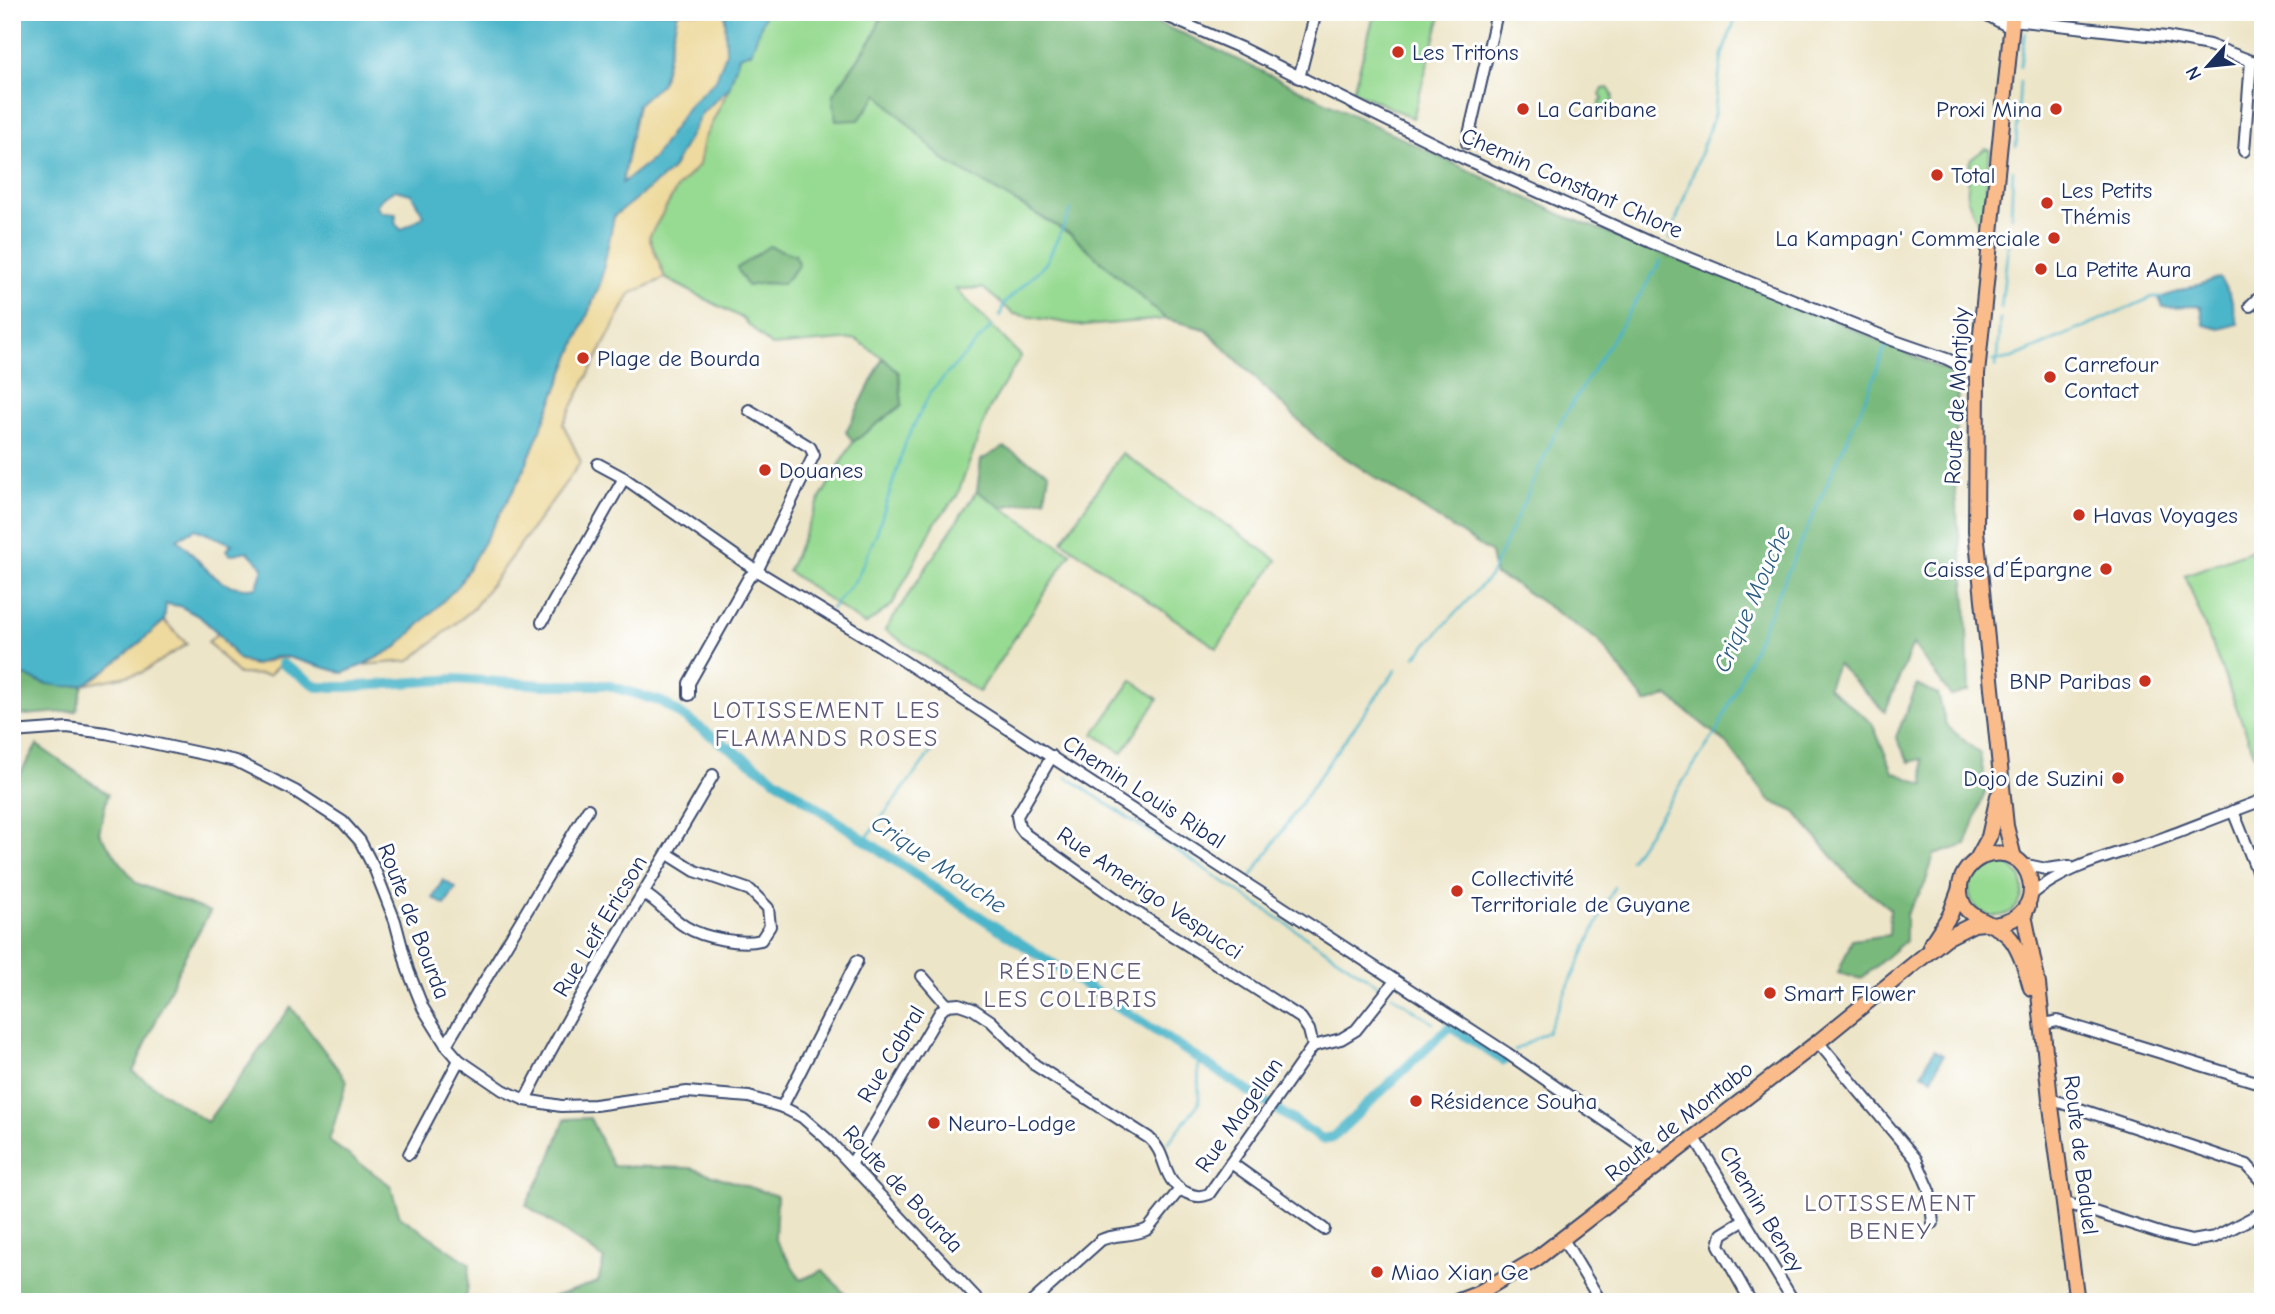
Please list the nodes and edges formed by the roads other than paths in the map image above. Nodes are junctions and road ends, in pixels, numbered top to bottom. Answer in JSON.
{"nodes":[{"id":1,"x":1157,"y":12,"type":"edge"},
{"id":2,"x":1316,"y":12,"type":"edge"},
{"id":3,"x":1982,"y":12,"type":"edge"},
{"id":4,"x":1496,"y":17,"type":"dead end"},
{"id":5,"x":2012,"y":20,"type":"edge"},
{"id":6,"x":2257,"y":62,"type":"edge"},
{"id":7,"x":1299,"y":78,"type":"junction"},
{"id":8,"x":1467,"y":144,"type":"dead end"},
{"id":9,"x":2244,"y":151,"type":"dead end"},
{"id":10,"x":2263,"y":298,"type":"edge"},
{"id":11,"x":2250,"y":306,"type":"dead end"},
{"id":12,"x":1977,"y":374,"type":"junction"},
{"id":13,"x":749,"y":410,"type":"dead end"},
{"id":14,"x":598,"y":464,"type":"dead end"},
{"id":15,"x":624,"y":478,"type":"junction"},
{"id":16,"x":757,"y":571,"type":"junction"},
{"id":17,"x":542,"y":621,"type":"dead end"},
{"id":18,"x":689,"y":695,"type":"dead end"},
{"id":19,"x":12,"y":732,"type":"edge"},
{"id":20,"x":1052,"y":756,"type":"junction"},
{"id":21,"x":713,"y":775,"type":"dead end"},
{"id":22,"x":2001,"y":781,"type":"junction"},
{"id":23,"x":2263,"y":800,"type":"edge"},
{"id":24,"x":588,"y":809,"type":"dead end"},
{"id":25,"x":2233,"y":811,"type":"junction"},
{"id":26,"x":668,"y":854,"type":"junction"},
{"id":27,"x":1977,"y":859,"type":"junction"},
{"id":28,"x":2018,"y":861,"type":"junction"},
{"id":29,"x":2079,"y":865,"type":"junction"},
{"id":30,"x":1960,"y":886,"type":"junction"},
{"id":31,"x":2263,"y":886,"type":"edge"},
{"id":32,"x":643,"y":893,"type":"junction"},
{"id":33,"x":2029,"y":900,"type":"junction"},
{"id":34,"x":1989,"y":924,"type":"junction"},
{"id":35,"x":1919,"y":960,"type":"junction"},
{"id":36,"x":857,"y":961,"type":"dead end"},
{"id":37,"x":922,"y":976,"type":"dead end"},
{"id":38,"x":1395,"y":981,"type":"junction"},
{"id":39,"x":947,"y":1005,"type":"junction"},
{"id":40,"x":2041,"y":1025,"type":"junction"},
{"id":41,"x":1818,"y":1042,"type":"junction"},
{"id":42,"x":446,"y":1045,"type":"junction"},
{"id":43,"x":1313,"y":1046,"type":"junction"},
{"id":44,"x":460,"y":1060,"type":"junction"},
{"id":45,"x":2263,"y":1084,"type":"edge"},
{"id":46,"x":2050,"y":1099,"type":"junction"},
{"id":47,"x":525,"y":1100,"type":"junction"},
{"id":48,"x":782,"y":1107,"type":"junction"},
{"id":49,"x":1695,"y":1138,"type":"junction"},
{"id":50,"x":409,"y":1154,"type":"dead end"},
{"id":51,"x":1663,"y":1161,"type":"junction"},
{"id":52,"x":852,"y":1163,"type":"junction"},
{"id":53,"x":1231,"y":1163,"type":"junction"},
{"id":54,"x":2263,"y":1183,"type":"edge"},
{"id":55,"x":1180,"y":1189,"type":"junction"},
{"id":56,"x":2063,"y":1202,"type":"junction"},
{"id":57,"x":2263,"y":1212,"type":"edge"},
{"id":58,"x":1745,"y":1220,"type":"junction"},
{"id":59,"x":1933,"y":1223,"type":"dead end"},
{"id":60,"x":1324,"y":1229,"type":"dead end"},
{"id":61,"x":1563,"y":1239,"type":"junction"},
{"id":62,"x":2078,"y":1298,"type":"edge"},
{"id":63,"x":980,"y":1302,"type":"edge"},
{"id":64,"x":1032,"y":1302,"type":"edge"},
{"id":65,"x":1456,"y":1302,"type":"edge"},
{"id":66,"x":1601,"y":1302,"type":"edge"},
{"id":67,"x":1751,"y":1302,"type":"edge"},
{"id":68,"x":1794,"y":1302,"type":"edge"},
{"id":69,"x":2061,"y":1302,"type":"edge"}],
"edges":[{"from":1,"to":7,"type":"street","name":"Chemin Constant Chlore"},
{"from":2,"to":7,"type":"street"},
{"from":3,"to":5,"type":"street"},
{"from":4,"to":8,"type":"street"},
{"from":5,"to":6,"type":"street"},
{"from":5,"to":12,"type":"main road","name":"Route de Montjoly"},
{"from":6,"to":9,"type":"street"},
{"from":7,"to":12,"type":"street","name":"Chemin Constant Chlore"},
{"from":10,"to":11,"type":"street"},
{"from":12,"to":22,"type":"main road","name":"Route de Montjoly"},
{"from":13,"to":16,"type":"street"},
{"from":14,"to":15,"type":"street","name":"Chemin Louis Ribal"},
{"from":15,"to":16,"type":"street","name":"Chemin Louis Ribal"},
{"from":15,"to":17,"type":"street"},
{"from":16,"to":18,"type":"street"},
{"from":16,"to":20,"type":"street","name":"Chemin Louis Ribal"},
{"from":19,"to":42,"type":"street","name":"Route de Bourda"},
{"from":20,"to":38,"type":"street","name":"Chemin Louis Ribal"},
{"from":20,"to":43,"type":"street","name":"Rue Amerigo Vespucci"},
{"from":21,"to":26,"type":"street","name":"Rue Leif Ericson"},
{"from":22,"to":27,"type":"main road","name":"Route de Montjoly"},
{"from":22,"to":28,"type":"main road","name":"Route de Montjoly"},
{"from":23,"to":25,"type":"street"},
{"from":24,"to":42,"type":"street"},
{"from":25,"to":29,"type":"street"},
{"from":25,"to":31,"type":"street"},
{"from":26,"to":32,"type":"street","name":"Rue Leif Ericson"},
{"from":26,"to":32,"type":"street"},
{"from":27,"to":28,"type":"main road"},
{"from":27,"to":30,"type":"main road"},
{"from":28,"to":29,"type":"street"},
{"from":28,"to":33,"type":"main road"},
{"from":29,"to":33,"type":"street"},
{"from":30,"to":34,"type":"main road"},
{"from":30,"to":35,"type":"main road","name":"Route de Montabo"},
{"from":32,"to":47,"type":"street","name":"Rue Leif Ericson"},
{"from":33,"to":34,"type":"main road"},
{"from":33,"to":40,"type":"main road","name":"Route de Baduel"},
{"from":34,"to":35,"type":"main road","name":"Route de Montabo"},
{"from":34,"to":40,"type":"main road","name":"Route de Baduel"},
{"from":35,"to":41,"type":"main road","name":"Route de Montabo"},
{"from":36,"to":48,"type":"street"},
{"from":37,"to":39,"type":"street"},
{"from":38,"to":43,"type":"street","name":"Rue Magellan"},
{"from":38,"to":51,"type":"street","name":"Chemin Louis Ribal"},
{"from":39,"to":52,"type":"street","name":"Rue Cabral"},
{"from":39,"to":55,"type":"street","name":"Rue Magellan"},
{"from":40,"to":45,"type":"street"},
{"from":40,"to":46,"type":"main road","name":"Route de Baduel"},
{"from":41,"to":49,"type":"main road","name":"Route de Montabo"},
{"from":41,"to":59,"type":"street"},
{"from":42,"to":44,"type":"street","name":"Route de Bourda"},
{"from":43,"to":53,"type":"street","name":"Rue Magellan"},
{"from":44,"to":47,"type":"street","name":"Route de Bourda"},
{"from":44,"to":50,"type":"street"},
{"from":46,"to":54,"type":"street"},
{"from":46,"to":56,"type":"main road","name":"Route de Baduel"},
{"from":47,"to":48,"type":"street","name":"Route de Bourda"},
{"from":48,"to":52,"type":"street","name":"Route de Bourda"},
{"from":49,"to":51,"type":"main road","name":"Route de Montabo"},
{"from":49,"to":58,"type":"street","name":"Chemin Beney"},
{"from":51,"to":61,"type":"main road","name":"Route de Montabo"},
{"from":52,"to":63,"type":"street","name":"Route de Bourda"},
{"from":53,"to":55,"type":"street","name":"Rue Magellan"},
{"from":53,"to":60,"type":"street"},
{"from":55,"to":64,"type":"street"},
{"from":56,"to":57,"type":"street"},
{"from":56,"to":62,"type":"main road","name":"Route de Baduel"},
{"from":58,"to":67,"type":"street"},
{"from":58,"to":68,"type":"street","name":"Chemin Beney"},
{"from":61,"to":65,"type":"main road","name":"Route de Montabo"},
{"from":61,"to":66,"type":"street"},
{"from":62,"to":69,"type":"street"}]}
